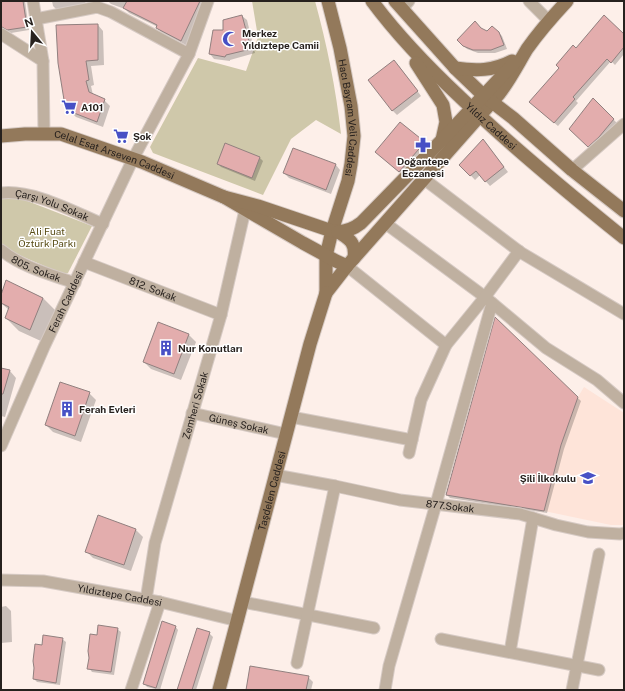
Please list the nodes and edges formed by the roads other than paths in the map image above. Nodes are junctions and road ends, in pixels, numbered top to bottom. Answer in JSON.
{"nodes":[{"id":1,"x":33,"y":1,"type":"edge"},
{"id":2,"x":208,"y":1,"type":"edge"},
{"id":3,"x":328,"y":1,"type":"edge"},
{"id":4,"x":372,"y":1,"type":"edge"},
{"id":5,"x":529,"y":1,"type":"edge"},
{"id":6,"x":567,"y":1,"type":"edge"},
{"id":7,"x":93,"y":4,"type":"edge"},
{"id":8,"x":402,"y":4,"type":"edge"},
{"id":9,"x":36,"y":19,"type":"junction"},
{"id":10,"x":548,"y":21,"type":"junction"},
{"id":11,"x":388,"y":24,"type":"junction"},
{"id":12,"x":1,"y":34,"type":"edge"},
{"id":13,"x":523,"y":53,"type":"junction"},
{"id":14,"x":189,"y":54,"type":"junction"},
{"id":15,"x":43,"y":61,"type":"junction"},
{"id":16,"x":455,"y":68,"type":"junction"},
{"id":17,"x":488,"y":99,"type":"junction"},
{"id":18,"x":476,"y":113,"type":"junction"},
{"id":19,"x":624,"y":124,"type":"edge"},
{"id":20,"x":44,"y":134,"type":"junction"},
{"id":21,"x":1,"y":136,"type":"edge"},
{"id":22,"x":442,"y":140,"type":"junction"},
{"id":23,"x":133,"y":159,"type":"junction"},
{"id":24,"x":572,"y":170,"type":"junction"},
{"id":25,"x":424,"y":179,"type":"junction"},
{"id":26,"x":1,"y":193,"type":"edge"},
{"id":27,"x":224,"y":197,"type":"junction"},
{"id":28,"x":245,"y":210,"type":"junction"},
{"id":29,"x":624,"y":211,"type":"edge"},
{"id":30,"x":384,"y":223,"type":"junction"},
{"id":31,"x":102,"y":224,"type":"junction"},
{"id":32,"x":335,"y":232,"type":"junction"},
{"id":33,"x":624,"y":238,"type":"edge"},
{"id":34,"x":1,"y":250,"type":"edge"},
{"id":35,"x":519,"y":251,"type":"junction"},
{"id":36,"x":326,"y":256,"type":"junction"},
{"id":37,"x":84,"y":262,"type":"junction"},
{"id":38,"x":350,"y":262,"type":"junction"},
{"id":39,"x":74,"y":283,"type":"junction"},
{"id":40,"x":326,"y":293,"type":"junction"},
{"id":41,"x":489,"y":300,"type":"junction"},
{"id":42,"x":624,"y":314,"type":"edge"},
{"id":43,"x":221,"y":315,"type":"junction"},
{"id":44,"x":446,"y":345,"type":"junction"},
{"id":45,"x":624,"y":403,"type":"edge"},
{"id":46,"x":192,"y":413,"type":"junction"},
{"id":47,"x":291,"y":417,"type":"junction"},
{"id":48,"x":286,"y":434,"type":"junction"},
{"id":49,"x":412,"y":440,"type":"junction"},
{"id":50,"x":1,"y":446,"type":"edge"},
{"id":51,"x":409,"y":453,"type":"dead end"},
{"id":52,"x":275,"y":475,"type":"junction"},
{"id":53,"x":335,"y":486,"type":"junction"},
{"id":54,"x":436,"y":504,"type":"junction"},
{"id":55,"x":533,"y":518,"type":"junction"},
{"id":56,"x":624,"y":533,"type":"edge"},
{"id":57,"x":599,"y":554,"type":"dead end"},
{"id":58,"x":1,"y":580,"type":"edge"},
{"id":59,"x":146,"y":600,"type":"junction"},
{"id":60,"x":160,"y":602,"type":"junction"},
{"id":61,"x":243,"y":602,"type":"junction"},
{"id":62,"x":308,"y":615,"type":"junction"},
{"id":63,"x":238,"y":621,"type":"junction"},
{"id":64,"x":374,"y":628,"type":"dead end"},
{"id":65,"x":441,"y":639,"type":"dead end"},
{"id":66,"x":510,"y":652,"type":"junction"},
{"id":67,"x":297,"y":662,"type":"dead end"},
{"id":68,"x":577,"y":665,"type":"junction"},
{"id":69,"x":599,"y":670,"type":"dead end"},
{"id":70,"x":133,"y":690,"type":"edge"},
{"id":71,"x":218,"y":690,"type":"edge"},
{"id":72,"x":385,"y":690,"type":"edge"},
{"id":73,"x":572,"y":690,"type":"edge"}],
"edges":[{"from":1,"to":9,"type":"street"},
{"from":2,"to":14,"type":"street","name":"Ferah Caddesi"},
{"from":3,"to":32,"type":"main road","name":"Hacı Bayram Veli Caddesi"},
{"from":4,"to":11,"type":"main road","name":"Yıldız Caddesi"},
{"from":5,"to":10,"type":"street"},
{"from":6,"to":10,"type":"main road"},
{"from":7,"to":9,"type":"street"},
{"from":7,"to":14,"type":"street"},
{"from":8,"to":16,"type":"main road","name":"Yıldız Caddesi"},
{"from":9,"to":15,"type":"street"},
{"from":10,"to":13,"type":"main road"},
{"from":11,"to":18,"type":"main road","name":"Yıldız Caddesi"},
{"from":11,"to":22,"type":"main road"},
{"from":12,"to":15,"type":"street"},
{"from":13,"to":16,"type":"main road"},
{"from":13,"to":17,"type":"main road"},
{"from":14,"to":23,"type":"street","name":"Ferah Caddesi"},
{"from":15,"to":20,"type":"street"},
{"from":16,"to":17,"type":"main road","name":"Yıldız Caddesi"},
{"from":17,"to":18,"type":"main road"},
{"from":17,"to":24,"type":"main road","name":"Yıldız Caddesi"},
{"from":18,"to":22,"type":"main road"},
{"from":18,"to":25,"type":"main road"},
{"from":18,"to":33,"type":"main road","name":"Yıldız Caddesi"},
{"from":19,"to":24,"type":"street"},
{"from":20,"to":21,"type":"main road","name":"Celal Esat Arseven Caddesi"},
{"from":20,"to":23,"type":"main road","name":"Celal Esat Arseven Caddesi"},
{"from":22,"to":32,"type":"main road"},
{"from":23,"to":27,"type":"main road","name":"Celal Esat Arseven Caddesi"},
{"from":23,"to":31,"type":"street","name":"Ferah Caddesi"},
{"from":24,"to":29,"type":"main road","name":"Yıldız Caddesi"},
{"from":25,"to":30,"type":"main road"},
{"from":25,"to":35,"type":"street"},
{"from":26,"to":31,"type":"street","name":"Çarşı Yolu Sokak"},
{"from":27,"to":28,"type":"main road"},
{"from":27,"to":32,"type":"main road"},
{"from":28,"to":36,"type":"main road"},
{"from":28,"to":43,"type":"street","name":"Zemheri Sokak"},
{"from":30,"to":38,"type":"main road"},
{"from":30,"to":41,"type":"street"},
{"from":31,"to":37,"type":"street","name":"Ferah Caddesi"},
{"from":32,"to":36,"type":"main road","name":"Hacı Bayram Veli Caddesi"},
{"from":32,"to":38,"type":"main road"},
{"from":34,"to":39,"type":"street","name":"805. Sokak"},
{"from":35,"to":41,"type":"street"},
{"from":35,"to":42,"type":"street"},
{"from":36,"to":38,"type":"main road"},
{"from":36,"to":40,"type":"main road","name":"Hacı Bayram Veli Caddesi"},
{"from":37,"to":39,"type":"street","name":"Ferah Caddesi"},
{"from":37,"to":43,"type":"street","name":"812. Sokak"},
{"from":38,"to":40,"type":"main road"},
{"from":38,"to":44,"type":"street"},
{"from":39,"to":50,"type":"street","name":"Ferah Caddesi"},
{"from":40,"to":47,"type":"main road","name":"Taşdelen Caddesi"},
{"from":41,"to":44,"type":"street"},
{"from":41,"to":45,"type":"street"},
{"from":41,"to":54,"type":"street"},
{"from":43,"to":46,"type":"street","name":"Zemheri Sokak"},
{"from":44,"to":49,"type":"street"},
{"from":46,"to":48,"type":"street","name":"Güneş Sokak"},
{"from":46,"to":59,"type":"street","name":"Zemheri Sokak"},
{"from":47,"to":48,"type":"main road","name":"Taşdelen Caddesi"},
{"from":47,"to":49,"type":"street"},
{"from":48,"to":52,"type":"main road","name":"Taşdelen Caddesi"},
{"from":49,"to":51,"type":"street"},
{"from":52,"to":53,"type":"street","name":"877.Sokak"},
{"from":52,"to":61,"type":"main road","name":"Taşdelen Caddesi"},
{"from":53,"to":54,"type":"street","name":"877.Sokak"},
{"from":53,"to":62,"type":"street"},
{"from":54,"to":55,"type":"street","name":"877.Sokak"},
{"from":54,"to":72,"type":"street"},
{"from":55,"to":56,"type":"street","name":"877.Sokak"},
{"from":55,"to":66,"type":"street"},
{"from":57,"to":68,"type":"street"},
{"from":58,"to":59,"type":"street","name":"Yıldıztepe Caddesi"},
{"from":59,"to":60,"type":"street","name":"Yıldıztepe Caddesi"},
{"from":60,"to":63,"type":"street","name":"Yıldıztepe Caddesi"},
{"from":60,"to":70,"type":"street"},
{"from":61,"to":62,"type":"street"},
{"from":61,"to":63,"type":"main road","name":"Taşdelen Caddesi"},
{"from":62,"to":64,"type":"street"},
{"from":62,"to":67,"type":"street"},
{"from":63,"to":71,"type":"main road","name":"Taşdelen Caddesi"},
{"from":65,"to":66,"type":"street"},
{"from":66,"to":68,"type":"street"},
{"from":68,"to":69,"type":"street"},
{"from":68,"to":73,"type":"street"}]}
